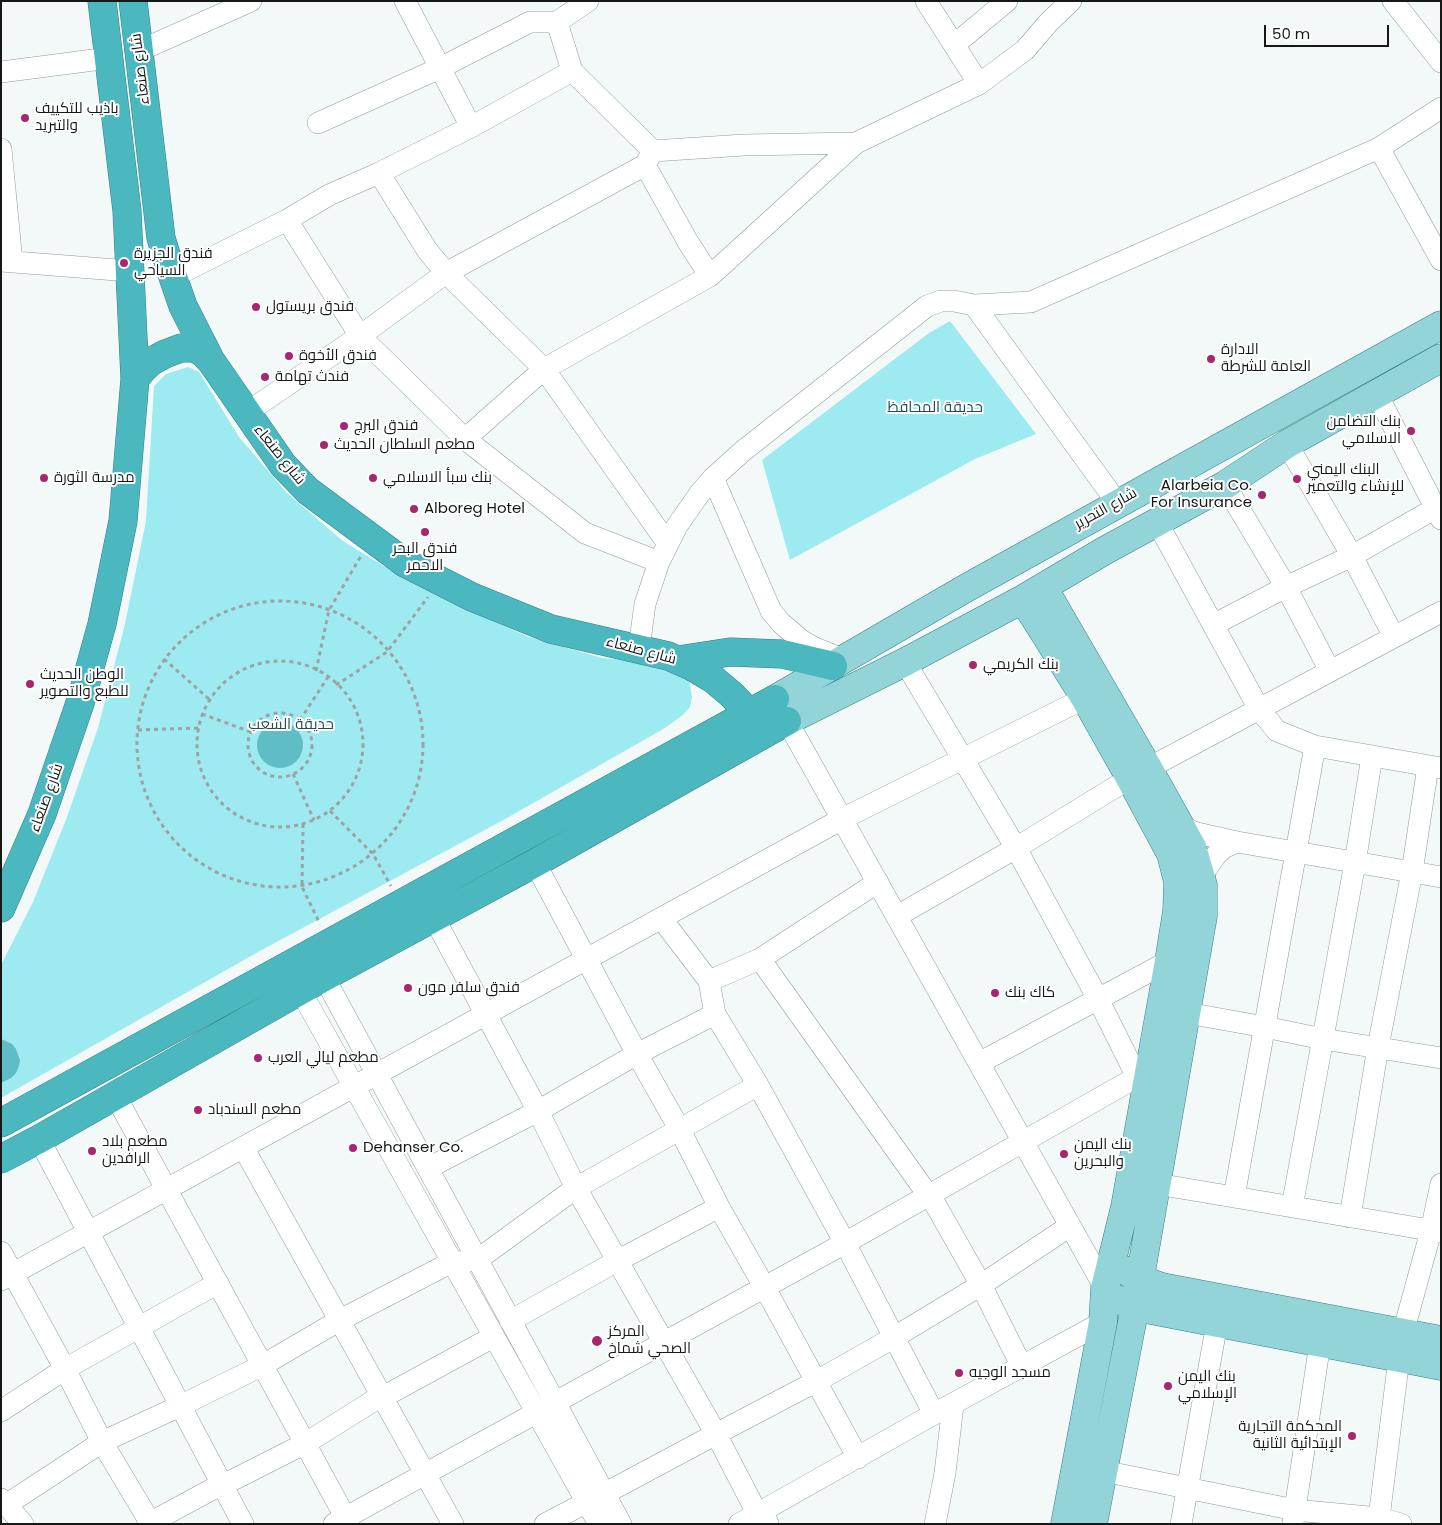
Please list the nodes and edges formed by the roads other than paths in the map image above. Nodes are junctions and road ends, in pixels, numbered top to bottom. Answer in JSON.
{"nodes":[{"id":1,"x":102,"y":1,"type":"edge"},
{"id":2,"x":133,"y":1,"type":"edge"},
{"id":3,"x":251,"y":1,"type":"edge"},
{"id":4,"x":405,"y":1,"type":"edge"},
{"id":5,"x":588,"y":1,"type":"edge"},
{"id":6,"x":926,"y":1,"type":"edge"},
{"id":7,"x":1007,"y":1,"type":"edge"},
{"id":8,"x":1071,"y":1,"type":"edge"},
{"id":9,"x":1393,"y":1,"type":"edge"},
{"id":10,"x":557,"y":22,"type":"junction"},
{"id":11,"x":954,"y":45,"type":"junction"},
{"id":12,"x":139,"y":52,"type":"junction"},
{"id":13,"x":110,"y":58,"type":"junction"},
{"id":14,"x":1441,"y":62,"type":"edge"},
{"id":15,"x":440,"y":68,"type":"junction"},
{"id":16,"x":572,"y":71,"type":"junction"},
{"id":17,"x":1,"y":72,"type":"edge"},
{"id":18,"x":980,"y":84,"type":"junction"},
{"id":19,"x":1441,"y":108,"type":"edge"},
{"id":20,"x":318,"y":123,"type":"dead end"},
{"id":21,"x":471,"y":127,"type":"junction"},
{"id":22,"x":856,"y":143,"type":"junction"},
{"id":23,"x":1379,"y":148,"type":"junction"},
{"id":24,"x":1,"y":149,"type":"edge"},
{"id":25,"x":649,"y":158,"type":"junction"},
{"id":26,"x":379,"y":173,"type":"junction"},
{"id":27,"x":287,"y":220,"type":"junction"},
{"id":28,"x":1441,"y":260,"type":"edge"},
{"id":29,"x":7,"y":261,"type":"edge"},
{"id":30,"x":130,"y":271,"type":"junction"},
{"id":31,"x":446,"y":273,"type":"junction"},
{"id":32,"x":710,"y":276,"type":"junction"},
{"id":33,"x":173,"y":277,"type":"junction"},
{"id":34,"x":974,"y":306,"type":"junction"},
{"id":35,"x":1441,"y":325,"type":"edge"},
{"id":36,"x":360,"y":336,"type":"junction"},
{"id":37,"x":1441,"y":358,"type":"edge"},
{"id":38,"x":210,"y":361,"type":"junction"},
{"id":39,"x":544,"y":370,"type":"junction"},
{"id":40,"x":136,"y":379,"type":"junction"},
{"id":41,"x":1377,"y":394,"type":"junction"},
{"id":42,"x":246,"y":413,"type":"junction"},
{"id":43,"x":465,"y":439,"type":"junction"},
{"id":44,"x":1288,"y":444,"type":"junction"},
{"id":45,"x":713,"y":478,"type":"junction"},
{"id":46,"x":1225,"y":485,"type":"junction"},
{"id":47,"x":1123,"y":501,"type":"junction"},
{"id":48,"x":1439,"y":511,"type":"edge"},
{"id":49,"x":1086,"y":520,"type":"junction"},
{"id":50,"x":1151,"y":525,"type":"junction"},
{"id":51,"x":1104,"y":551,"type":"junction"},
{"id":52,"x":663,"y":553,"type":"junction"},
{"id":53,"x":1352,"y":556,"type":"junction"},
{"id":54,"x":1286,"y":586,"type":"junction"},
{"id":55,"x":1033,"y":593,"type":"junction"},
{"id":56,"x":1441,"y":612,"type":"edge"},
{"id":57,"x":1213,"y":625,"type":"junction"},
{"id":58,"x":1394,"y":637,"type":"junction"},
{"id":59,"x":638,"y":648,"type":"junction"},
{"id":60,"x":678,"y":660,"type":"junction"},
{"id":61,"x":839,"y":662,"type":"junction"},
{"id":62,"x":905,"y":662,"type":"junction"},
{"id":63,"x":1330,"y":671,"type":"junction"},
{"id":64,"x":1085,"y":698,"type":"junction"},
{"id":65,"x":1259,"y":709,"type":"junction"},
{"id":66,"x":781,"y":710,"type":"junction"},
{"id":67,"x":749,"y":713,"type":"junction"},
{"id":68,"x":1315,"y":746,"type":"junction"},
{"id":69,"x":1372,"y":756,"type":"junction"},
{"id":70,"x":962,"y":759,"type":"junction"},
{"id":71,"x":1434,"y":767,"type":"edge"},
{"id":72,"x":1139,"y":773,"type":"junction"},
{"id":73,"x":842,"y":818,"type":"junction"},
{"id":74,"x":1177,"y":820,"type":"junction"},
{"id":75,"x":1237,"y":842,"type":"junction"},
{"id":76,"x":1016,"y":848,"type":"junction"},
{"id":77,"x":1296,"y":852,"type":"junction"},
{"id":78,"x":1356,"y":862,"type":"junction"},
{"id":79,"x":535,"y":863,"type":"junction"},
{"id":80,"x":1412,"y":872,"type":"junction"},
{"id":81,"x":1441,"y":877,"type":"edge"},
{"id":82,"x":878,"y":882,"type":"junction"},
{"id":83,"x":1203,"y":885,"type":"junction"},
{"id":84,"x":1,"y":908,"type":"edge"},
{"id":85,"x":896,"y":916,"type":"junction"},
{"id":86,"x":434,"y":918,"type":"junction"},
{"id":87,"x":661,"y":918,"type":"junction"},
{"id":88,"x":587,"y":959,"type":"junction"},
{"id":89,"x":760,"y":959,"type":"junction"},
{"id":90,"x":1169,"y":961,"type":"junction"},
{"id":91,"x":324,"y":977,"type":"junction"},
{"id":92,"x":709,"y":981,"type":"junction"},
{"id":93,"x":300,"y":990,"type":"junction"},
{"id":94,"x":1098,"y":998,"type":"junction"},
{"id":95,"x":1187,"y":1013,"type":"junction"},
{"id":96,"x":486,"y":1014,"type":"junction"},
{"id":97,"x":715,"y":1014,"type":"junction"},
{"id":98,"x":1265,"y":1027,"type":"junction"},
{"id":99,"x":1323,"y":1039,"type":"junction"},
{"id":100,"x":1378,"y":1047,"type":"junction"},
{"id":101,"x":637,"y":1054,"type":"junction"},
{"id":102,"x":1441,"y":1058,"type":"edge"},
{"id":103,"x":978,"y":1063,"type":"junction"},
{"id":104,"x":376,"y":1074,"type":"junction"},
{"id":105,"x":1143,"y":1074,"type":"junction"},
{"id":106,"x":758,"y":1085,"type":"junction"},
{"id":107,"x":353,"y":1087,"type":"junction"},
{"id":108,"x":115,"y":1095,"type":"junction"},
{"id":109,"x":538,"y":1110,"type":"junction"},
{"id":110,"x":1,"y":1122,"type":"edge"},
{"id":111,"x":680,"y":1130,"type":"junction"},
{"id":112,"x":38,"y":1139,"type":"junction"},
{"id":113,"x":1023,"y":1142,"type":"junction"},
{"id":114,"x":243,"y":1147,"type":"junction"},
{"id":115,"x":1,"y":1159,"type":"edge"},
{"id":116,"x":428,"y":1168,"type":"junction"},
{"id":117,"x":1156,"y":1184,"type":"junction"},
{"id":118,"x":1441,"y":1184,"type":"edge"},
{"id":119,"x":576,"y":1188,"type":"junction"},
{"id":120,"x":166,"y":1189,"type":"junction"},
{"id":121,"x":928,"y":1195,"type":"junction"},
{"id":122,"x":1234,"y":1197,"type":"junction"},
{"id":123,"x":1058,"y":1204,"type":"junction"},
{"id":124,"x":719,"y":1207,"type":"junction"},
{"id":125,"x":1292,"y":1207,"type":"junction"},
{"id":126,"x":1350,"y":1217,"type":"junction"},
{"id":127,"x":1070,"y":1226,"type":"junction"},
{"id":128,"x":87,"y":1232,"type":"junction"},
{"id":129,"x":1436,"y":1232,"type":"edge"},
{"id":130,"x":844,"y":1243,"type":"junction"},
{"id":131,"x":1,"y":1252,"type":"edge"},
{"id":132,"x":477,"y":1260,"type":"junction"},
{"id":133,"x":617,"y":1261,"type":"junction"},
{"id":134,"x":1111,"y":1261,"type":"junction"},
{"id":135,"x":452,"y":1264,"type":"junction"},
{"id":136,"x":7,"y":1277,"type":"edge"},
{"id":137,"x":1139,"y":1280,"type":"junction"},
{"id":138,"x":218,"y":1283,"type":"junction"},
{"id":139,"x":981,"y":1285,"type":"junction"},
{"id":140,"x":765,"y":1288,"type":"junction"},
{"id":141,"x":1105,"y":1288,"type":"junction"},
{"id":142,"x":1135,"y":1307,"type":"junction"},
{"id":143,"x":340,"y":1320,"type":"junction"},
{"id":144,"x":510,"y":1321,"type":"junction"},
{"id":145,"x":1102,"y":1322,"type":"junction"},
{"id":146,"x":1216,"y":1323,"type":"junction"},
{"id":147,"x":139,"y":1328,"type":"junction"},
{"id":148,"x":493,"y":1337,"type":"junction"},
{"id":149,"x":893,"y":1338,"type":"junction"},
{"id":150,"x":1441,"y":1340,"type":"edge"},
{"id":151,"x":665,"y":1343,"type":"junction"},
{"id":152,"x":1320,"y":1343,"type":"junction"},
{"id":153,"x":1401,"y":1346,"type":"junction"},
{"id":154,"x":262,"y":1365,"type":"junction"},
{"id":155,"x":1441,"y":1366,"type":"edge"},
{"id":156,"x":1022,"y":1367,"type":"junction"},
{"id":157,"x":65,"y":1369,"type":"junction"},
{"id":158,"x":817,"y":1382,"type":"junction"},
{"id":159,"x":383,"y":1397,"type":"junction"},
{"id":160,"x":555,"y":1403,"type":"junction"},
{"id":161,"x":953,"y":1405,"type":"junction"},
{"id":162,"x":180,"y":1406,"type":"junction"},
{"id":163,"x":1,"y":1411,"type":"edge"},
{"id":164,"x":536,"y":1414,"type":"junction"},
{"id":165,"x":934,"y":1414,"type":"junction"},
{"id":166,"x":716,"y":1434,"type":"junction"},
{"id":167,"x":102,"y":1442,"type":"junction"},
{"id":168,"x":306,"y":1443,"type":"junction"},
{"id":169,"x":858,"y":1458,"type":"junction"},
{"id":170,"x":1103,"y":1471,"type":"junction"},
{"id":171,"x":426,"y":1474,"type":"junction"},
{"id":172,"x":223,"y":1485,"type":"junction"},
{"id":173,"x":1188,"y":1489,"type":"junction"},
{"id":174,"x":596,"y":1498,"type":"junction"},
{"id":175,"x":4,"y":1502,"type":"edge"},
{"id":176,"x":1294,"y":1517,"type":"edge"},
{"id":177,"x":763,"y":1518,"type":"edge"},
{"id":178,"x":1379,"y":1518,"type":"junction"},
{"id":179,"x":343,"y":1522,"type":"edge"},
{"id":180,"x":150,"y":1523,"type":"edge"},
{"id":181,"x":23,"y":1524,"type":"edge"},
{"id":182,"x":243,"y":1524,"type":"edge"},
{"id":183,"x":454,"y":1524,"type":"edge"},
{"id":184,"x":545,"y":1524,"type":"edge"},
{"id":185,"x":599,"y":1524,"type":"edge"},
{"id":186,"x":621,"y":1524,"type":"edge"},
{"id":187,"x":739,"y":1524,"type":"edge"},
{"id":188,"x":935,"y":1524,"type":"edge"},
{"id":189,"x":1065,"y":1524,"type":"edge"},
{"id":190,"x":1093,"y":1524,"type":"edge"},
{"id":191,"x":1181,"y":1524,"type":"edge"},
{"id":192,"x":1401,"y":1524,"type":"edge"}],
"edges":[{"from":1,"to":13,"type":"highway","name":"شارع صنعاء"},
{"from":2,"to":12,"type":"highway","name":"شارع صنعاء"},
{"from":3,"to":12,"type":"street"},
{"from":4,"to":15,"type":"street"},
{"from":5,"to":10,"type":"street"},
{"from":6,"to":11,"type":"street"},
{"from":7,"to":11,"type":"street"},
{"from":8,"to":18,"type":"street"},
{"from":9,"to":14,"type":"street"},
{"from":10,"to":15,"type":"street"},
{"from":10,"to":16,"type":"street"},
{"from":11,"to":18,"type":"street"},
{"from":12,"to":33,"type":"highway","name":"شارع صنعاء"},
{"from":13,"to":17,"type":"street"},
{"from":13,"to":30,"type":"highway","name":"شارع صنعاء"},
{"from":15,"to":20,"type":"street"},
{"from":15,"to":21,"type":"street"},
{"from":16,"to":21,"type":"street"},
{"from":16,"to":25,"type":"street"},
{"from":18,"to":22,"type":"street"},
{"from":19,"to":23,"type":"street"},
{"from":21,"to":26,"type":"street"},
{"from":22,"to":25,"type":"street"},
{"from":22,"to":32,"type":"street"},
{"from":23,"to":28,"type":"street"},
{"from":23,"to":34,"type":"street"},
{"from":24,"to":29,"type":"street"},
{"from":25,"to":31,"type":"street"},
{"from":25,"to":32,"type":"street"},
{"from":26,"to":27,"type":"street"},
{"from":26,"to":31,"type":"street"},
{"from":27,"to":33,"type":"street"},
{"from":27,"to":36,"type":"street"},
{"from":29,"to":30,"type":"street"},
{"from":30,"to":40,"type":"highway","name":"شارع صنعاء"},
{"from":31,"to":36,"type":"street"},
{"from":31,"to":39,"type":"street"},
{"from":32,"to":39,"type":"street"},
{"from":33,"to":38,"type":"highway","name":"شارع صنعاء"},
{"from":34,"to":45,"type":"street"},
{"from":34,"to":47,"type":"street"},
{"from":35,"to":47,"type":"main road","name":"شارع التحرير"},
{"from":36,"to":42,"type":"street"},
{"from":36,"to":43,"type":"street"},
{"from":37,"to":41,"type":"main road"},
{"from":38,"to":40,"type":"highway"},
{"from":38,"to":42,"type":"highway","name":"شارع صنعاء"},
{"from":39,"to":43,"type":"street"},
{"from":39,"to":52,"type":"street"},
{"from":40,"to":84,"type":"highway","name":"شارع صنعاء"},
{"from":41,"to":44,"type":"main road"},
{"from":41,"to":48,"type":"street"},
{"from":42,"to":59,"type":"highway","name":"شارع صنعاء"},
{"from":43,"to":52,"type":"street"},
{"from":44,"to":46,"type":"main road"},
{"from":44,"to":53,"type":"street"},
{"from":45,"to":52,"type":"street"},
{"from":45,"to":61,"type":"street"},
{"from":46,"to":50,"type":"main road"},
{"from":46,"to":54,"type":"street"},
{"from":47,"to":49,"type":"main road","name":"شارع التحرير"},
{"from":47,"to":50,"type":"main road"},
{"from":48,"to":53,"type":"street"},
{"from":49,"to":51,"type":"main road"},
{"from":49,"to":61,"type":"main road","name":"شارع التحرير"},
{"from":50,"to":51,"type":"main road"},
{"from":50,"to":57,"type":"street"},
{"from":51,"to":55,"type":"main road"},
{"from":52,"to":59,"type":"street"},
{"from":53,"to":54,"type":"street"},
{"from":53,"to":58,"type":"street"},
{"from":54,"to":57,"type":"street"},
{"from":54,"to":63,"type":"street"},
{"from":55,"to":62,"type":"main road"},
{"from":55,"to":64,"type":"main road"},
{"from":55,"to":72,"type":"main road"},
{"from":56,"to":58,"type":"street"},
{"from":57,"to":65,"type":"street"},
{"from":58,"to":63,"type":"street"},
{"from":59,"to":60,"type":"highway","name":"شارع صنعاء"},
{"from":60,"to":61,"type":"highway"},
{"from":60,"to":67,"type":"highway","name":"شارع صنعاء"},
{"from":61,"to":66,"type":"main road","name":"شارع التحرير"},
{"from":62,"to":66,"type":"main road"},
{"from":62,"to":70,"type":"street"},
{"from":63,"to":65,"type":"street"},
{"from":64,"to":70,"type":"street"},
{"from":64,"to":72,"type":"main road"},
{"from":65,"to":68,"type":"street"},
{"from":65,"to":72,"type":"street"},
{"from":66,"to":67,"type":"highway"},
{"from":66,"to":73,"type":"street"},
{"from":66,"to":79,"type":"highway"},
{"from":67,"to":110,"type":"highway"},
{"from":68,"to":69,"type":"street"},
{"from":68,"to":77,"type":"street"},
{"from":69,"to":71,"type":"street"},
{"from":69,"to":78,"type":"street"},
{"from":70,"to":73,"type":"street"},
{"from":70,"to":76,"type":"street"},
{"from":71,"to":80,"type":"street"},
{"from":72,"to":74,"type":"main road"},
{"from":72,"to":76,"type":"street"},
{"from":72,"to":90,"type":"main road"},
{"from":73,"to":82,"type":"street"},
{"from":73,"to":87,"type":"street"},
{"from":74,"to":75,"type":"street"},
{"from":74,"to":83,"type":"main road"},
{"from":75,"to":77,"type":"street"},
{"from":75,"to":83,"type":"street"},
{"from":76,"to":85,"type":"street"},
{"from":76,"to":94,"type":"street"},
{"from":77,"to":78,"type":"street"},
{"from":77,"to":98,"type":"street"},
{"from":78,"to":80,"type":"street"},
{"from":78,"to":99,"type":"street"},
{"from":79,"to":86,"type":"highway"},
{"from":79,"to":88,"type":"street"},
{"from":80,"to":81,"type":"street"},
{"from":80,"to":100,"type":"street"},
{"from":82,"to":85,"type":"street"},
{"from":82,"to":89,"type":"street"},
{"from":83,"to":95,"type":"main road"},
{"from":85,"to":103,"type":"street"},
{"from":86,"to":91,"type":"highway"},
{"from":86,"to":96,"type":"street"},
{"from":87,"to":88,"type":"street"},
{"from":87,"to":92,"type":"street"},
{"from":88,"to":96,"type":"street"},
{"from":88,"to":101,"type":"street"},
{"from":89,"to":92,"type":"street"},
{"from":89,"to":121,"type":"street"},
{"from":90,"to":94,"type":"street"},
{"from":90,"to":105,"type":"main road"},
{"from":91,"to":93,"type":"highway"},
{"from":91,"to":104,"type":"street"},
{"from":92,"to":97,"type":"street"},
{"from":93,"to":107,"type":"street"},
{"from":93,"to":108,"type":"highway"},
{"from":94,"to":103,"type":"street"},
{"from":94,"to":105,"type":"street"},
{"from":95,"to":98,"type":"street"},
{"from":95,"to":117,"type":"main road"},
{"from":96,"to":104,"type":"street"},
{"from":96,"to":109,"type":"street"},
{"from":97,"to":101,"type":"street"},
{"from":97,"to":106,"type":"street"},
{"from":98,"to":99,"type":"street"},
{"from":98,"to":122,"type":"street"},
{"from":99,"to":100,"type":"street"},
{"from":99,"to":125,"type":"street"},
{"from":100,"to":102,"type":"street"},
{"from":100,"to":126,"type":"street"},
{"from":101,"to":109,"type":"street"},
{"from":101,"to":111,"type":"street"},
{"from":103,"to":113,"type":"street"},
{"from":104,"to":107,"type":"street"},
{"from":104,"to":116,"type":"street"},
{"from":105,"to":113,"type":"street"},
{"from":105,"to":134,"type":"main road"},
{"from":106,"to":111,"type":"street"},
{"from":106,"to":130,"type":"street"},
{"from":107,"to":114,"type":"street"},
{"from":107,"to":135,"type":"street"},
{"from":108,"to":112,"type":"highway"},
{"from":108,"to":120,"type":"street"},
{"from":109,"to":116,"type":"street"},
{"from":109,"to":119,"type":"street"},
{"from":111,"to":119,"type":"street"},
{"from":111,"to":124,"type":"street"},
{"from":112,"to":115,"type":"highway"},
{"from":112,"to":128,"type":"street"},
{"from":113,"to":121,"type":"street"},
{"from":113,"to":123,"type":"street"},
{"from":114,"to":120,"type":"street"},
{"from":114,"to":143,"type":"street"},
{"from":116,"to":132,"type":"street"},
{"from":117,"to":122,"type":"street"},
{"from":117,"to":137,"type":"main road"},
{"from":118,"to":129,"type":"street"},
{"from":119,"to":132,"type":"street"},
{"from":119,"to":133,"type":"street"},
{"from":120,"to":128,"type":"street"},
{"from":120,"to":138,"type":"street"},
{"from":121,"to":130,"type":"street"},
{"from":121,"to":139,"type":"street"},
{"from":122,"to":125,"type":"street"},
{"from":123,"to":127,"type":"street"},
{"from":123,"to":134,"type":"street"},
{"from":124,"to":133,"type":"street"},
{"from":124,"to":140,"type":"street"},
{"from":125,"to":126,"type":"street"},
{"from":126,"to":129,"type":"street"},
{"from":127,"to":139,"type":"street"},
{"from":127,"to":141,"type":"street"},
{"from":128,"to":136,"type":"street"},
{"from":128,"to":147,"type":"street"},
{"from":129,"to":153,"type":"street"},
{"from":130,"to":140,"type":"street"},
{"from":130,"to":149,"type":"street"},
{"from":131,"to":136,"type":"street"},
{"from":132,"to":135,"type":"street"},
{"from":132,"to":144,"type":"street"},
{"from":133,"to":144,"type":"street"},
{"from":133,"to":151,"type":"street"},
{"from":134,"to":137,"type":"main road"},
{"from":134,"to":141,"type":"main road"},
{"from":135,"to":143,"type":"street"},
{"from":135,"to":148,"type":"street"},
{"from":136,"to":157,"type":"street"},
{"from":137,"to":142,"type":"main road"},
{"from":137,"to":153,"type":"main road"},
{"from":138,"to":147,"type":"street"},
{"from":138,"to":154,"type":"street"},
{"from":139,"to":149,"type":"street"},
{"from":139,"to":156,"type":"street"},
{"from":140,"to":151,"type":"street"},
{"from":140,"to":158,"type":"street"},
{"from":141,"to":142,"type":"main road"},
{"from":141,"to":145,"type":"main road"},
{"from":142,"to":146,"type":"main road"},
{"from":142,"to":170,"type":"main road"},
{"from":143,"to":154,"type":"street"},
{"from":143,"to":159,"type":"street"},
{"from":144,"to":160,"type":"street"},
{"from":145,"to":156,"type":"street"},
{"from":145,"to":189,"type":"main road"},
{"from":146,"to":152,"type":"main road"},
{"from":146,"to":173,"type":"street"},
{"from":147,"to":157,"type":"street"},
{"from":147,"to":162,"type":"street"},
{"from":148,"to":159,"type":"street"},
{"from":148,"to":164,"type":"street"},
{"from":149,"to":158,"type":"street"},
{"from":149,"to":165,"type":"street"},
{"from":150,"to":153,"type":"main road"},
{"from":151,"to":160,"type":"street"},
{"from":151,"to":166,"type":"street"},
{"from":152,"to":153,"type":"main road"},
{"from":152,"to":176,"type":"street"},
{"from":153,"to":155,"type":"main road"},
{"from":153,"to":178,"type":"street"},
{"from":154,"to":162,"type":"street"},
{"from":154,"to":168,"type":"street"},
{"from":156,"to":161,"type":"street"},
{"from":157,"to":163,"type":"street"},
{"from":157,"to":167,"type":"street"},
{"from":158,"to":166,"type":"street"},
{"from":158,"to":169,"type":"street"},
{"from":159,"to":168,"type":"street"},
{"from":159,"to":171,"type":"street"},
{"from":160,"to":164,"type":"street"},
{"from":160,"to":174,"type":"street"},
{"from":161,"to":165,"type":"street"},
{"from":161,"to":188,"type":"street"},
{"from":162,"to":167,"type":"street"},
{"from":162,"to":172,"type":"street"},
{"from":164,"to":171,"type":"street"},
{"from":164,"to":174,"type":"street"},
{"from":165,"to":169,"type":"street"},
{"from":166,"to":174,"type":"street"},
{"from":166,"to":177,"type":"street"},
{"from":167,"to":175,"type":"street"},
{"from":167,"to":180,"type":"street"},
{"from":168,"to":172,"type":"street"},
{"from":168,"to":179,"type":"street"},
{"from":169,"to":177,"type":"street"},
{"from":170,"to":173,"type":"street"},
{"from":170,"to":190,"type":"main road"},
{"from":171,"to":179,"type":"street"},
{"from":171,"to":183,"type":"street"},
{"from":172,"to":180,"type":"street"},
{"from":172,"to":182,"type":"street"},
{"from":173,"to":176,"type":"street"},
{"from":173,"to":191,"type":"street"},
{"from":174,"to":184,"type":"street"},
{"from":174,"to":185,"type":"street"},
{"from":174,"to":186,"type":"street"},
{"from":175,"to":181,"type":"street"},
{"from":176,"to":178,"type":"street"},
{"from":177,"to":187,"type":"street"},
{"from":178,"to":192,"type":"street"}]}
